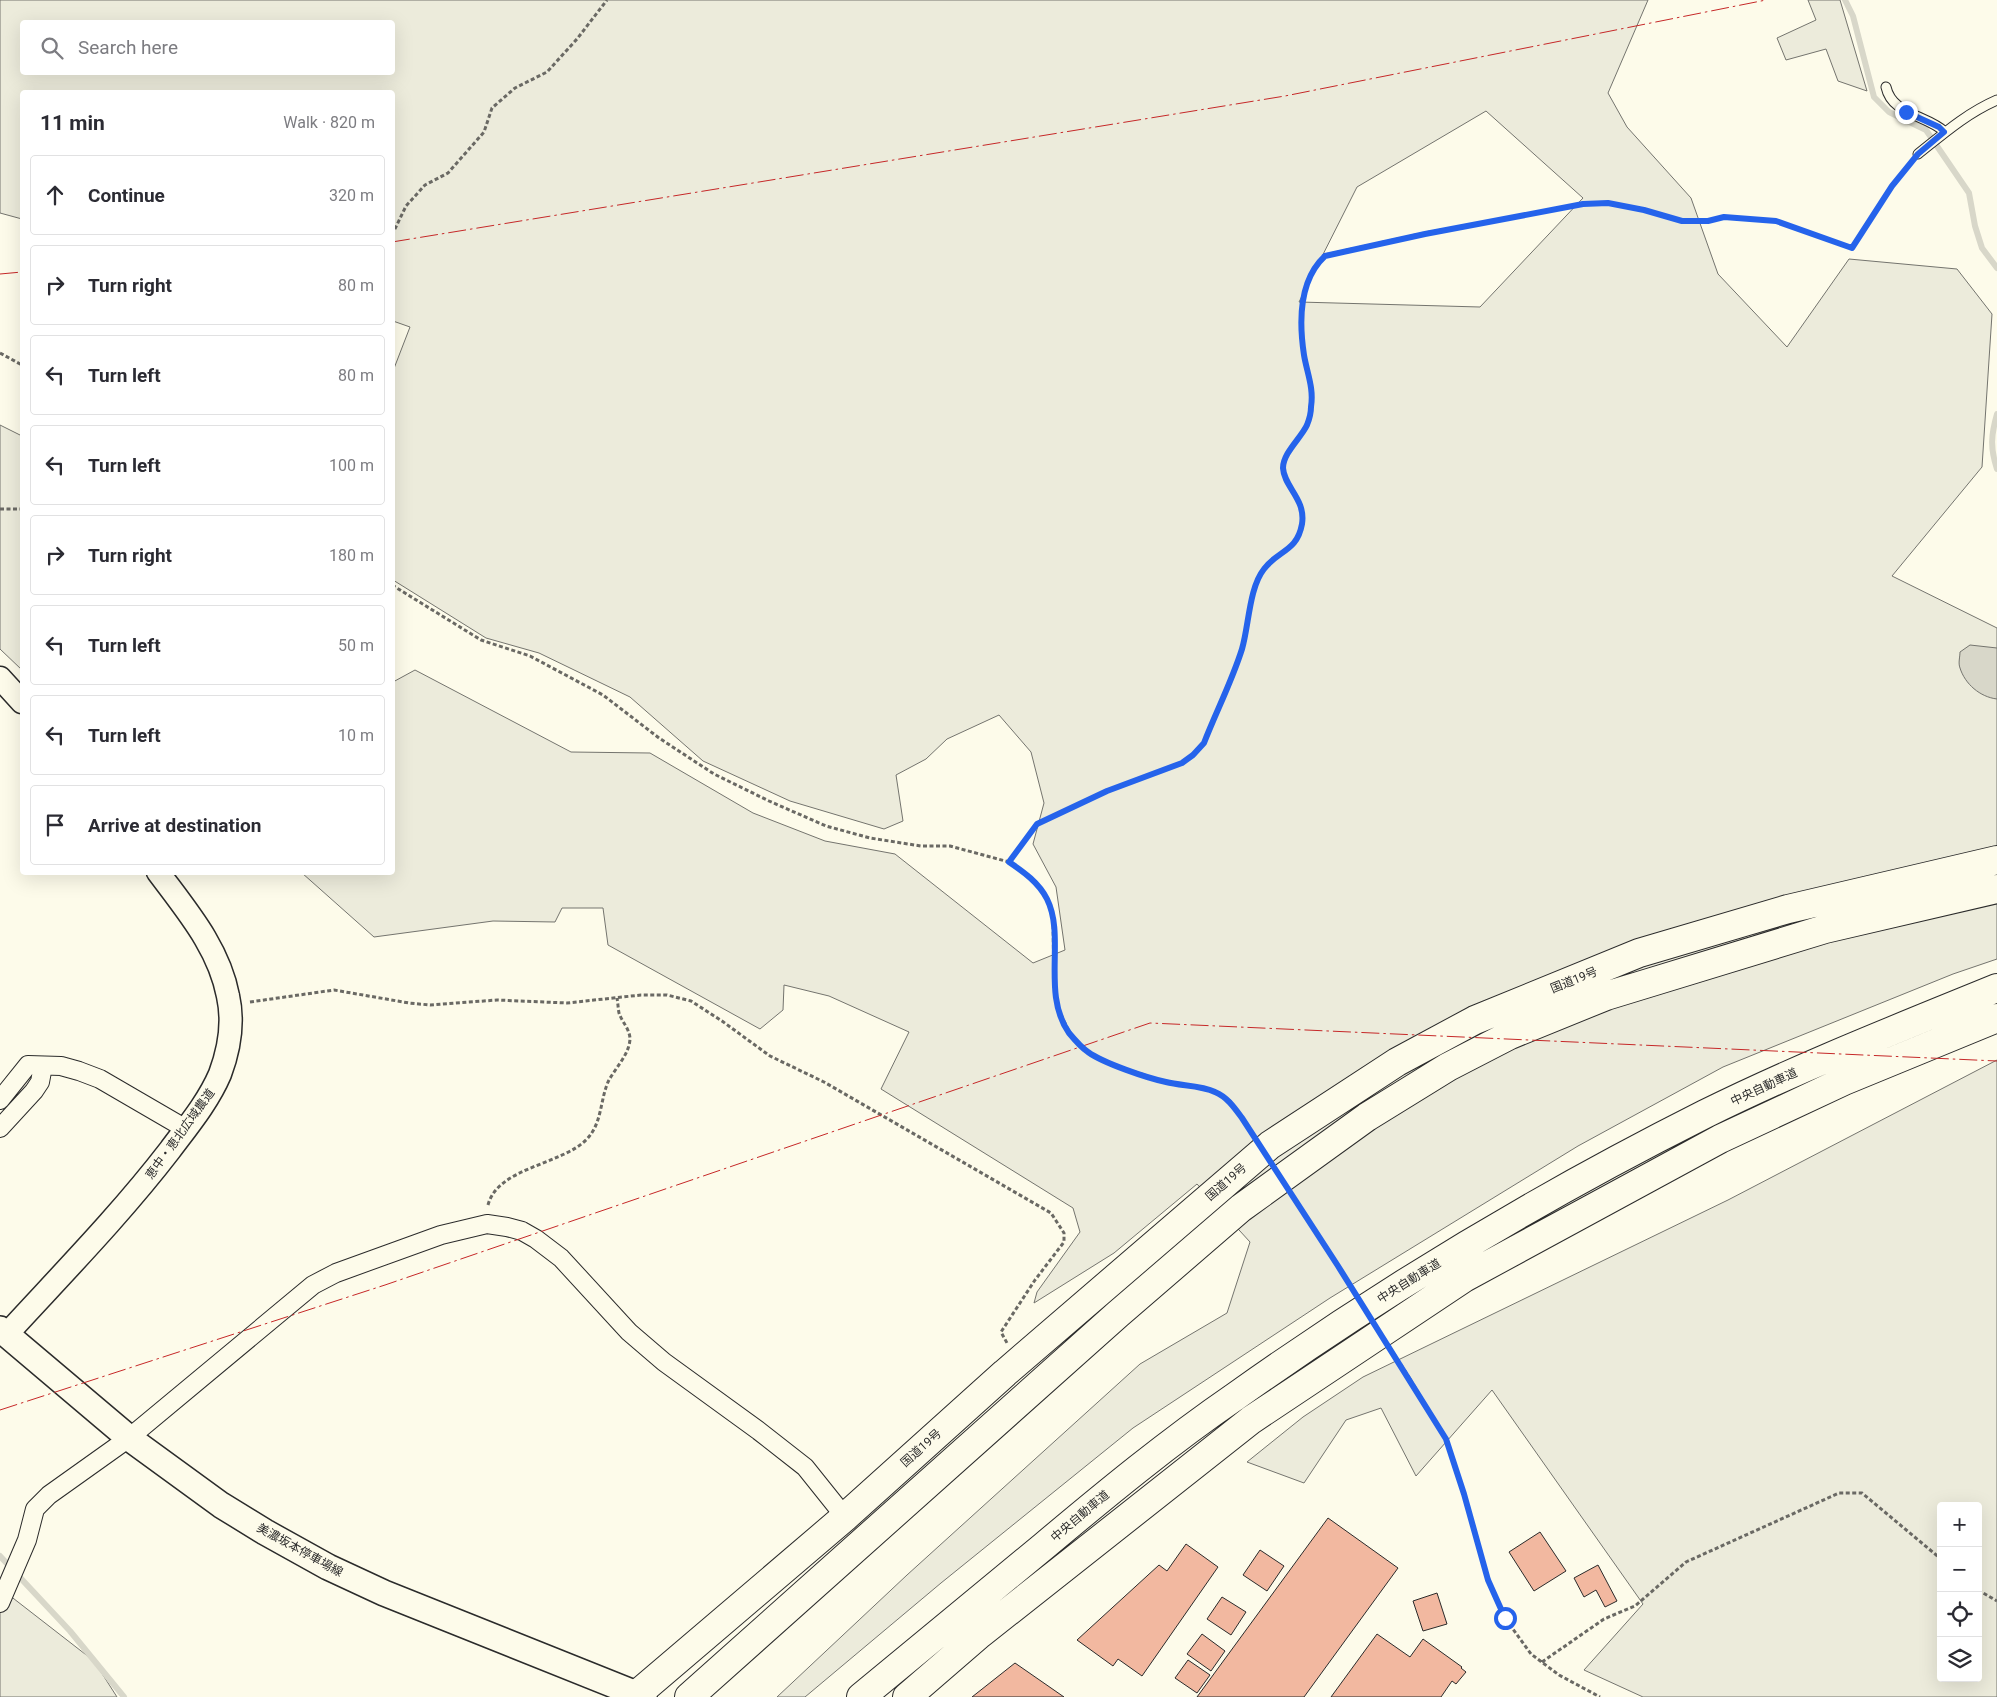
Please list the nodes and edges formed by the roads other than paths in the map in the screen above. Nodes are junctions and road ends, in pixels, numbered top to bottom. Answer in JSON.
{"nodes":[{"id":1,"x":1886,"y":87,"type":"dead end"},
{"id":2,"x":1997,"y":100,"type":"edge"},
{"id":3,"x":1944,"y":132,"type":"junction"},
{"id":4,"x":1918,"y":154,"type":"road end"},
{"id":5,"x":0,"y":678,"type":"edge"},
{"id":6,"x":20,"y":700,"type":"edge"},
{"id":7,"x":1997,"y":860,"type":"edge"},
{"id":8,"x":160,"y":875,"type":"edge"},
{"id":9,"x":1997,"y":889,"type":"edge"},
{"id":10,"x":1997,"y":988,"type":"edge"},
{"id":11,"x":1997,"y":1018,"type":"edge"},
{"id":12,"x":43,"y":1066,"type":"junction"},
{"id":13,"x":0,"y":1100,"type":"edge"},
{"id":14,"x":0,"y":1128,"type":"edge"},
{"id":15,"x":186,"y":1129,"type":"junction"},
{"id":16,"x":4,"y":1332,"type":"edge"},
{"id":17,"x":129,"y":1438,"type":"junction"},
{"id":18,"x":845,"y":1517,"type":"junction"},
{"id":19,"x":0,"y":1603,"type":"edge"},
{"id":20,"x":638,"y":1696,"type":"edge"},
{"id":21,"x":689,"y":1697,"type":"edge"},
{"id":22,"x":862,"y":1697,"type":"edge"},
{"id":23,"x":908,"y":1697,"type":"edge"}],
"edges":[{"from":1,"to":3,"type":"lane"},
{"from":2,"to":3,"type":"lane"},
{"from":3,"to":4,"type":"lane"},
{"from":5,"to":6,"type":"street"},
{"from":7,"to":18,"type":"highway","name":"国道19号"},
{"from":8,"to":15,"type":"street","name":"恵中・恵北広域農道"},
{"from":9,"to":21,"type":"highway"},
{"from":10,"to":22,"type":"highway","name":"中央自動車道"},
{"from":11,"to":23,"type":"highway"},
{"from":12,"to":13,"type":"street"},
{"from":12,"to":14,"type":"street"},
{"from":12,"to":15,"type":"street"},
{"from":15,"to":16,"type":"street","name":"恵中・恵北広域農道"},
{"from":16,"to":17,"type":"main road","name":"美濃坂本停車場線"},
{"from":17,"to":18,"type":"street"},
{"from":17,"to":19,"type":"street"},
{"from":17,"to":20,"type":"main road","name":"美濃坂本停車場線"},
{"from":18,"to":20,"type":"highway","name":"国道19号"}]}
